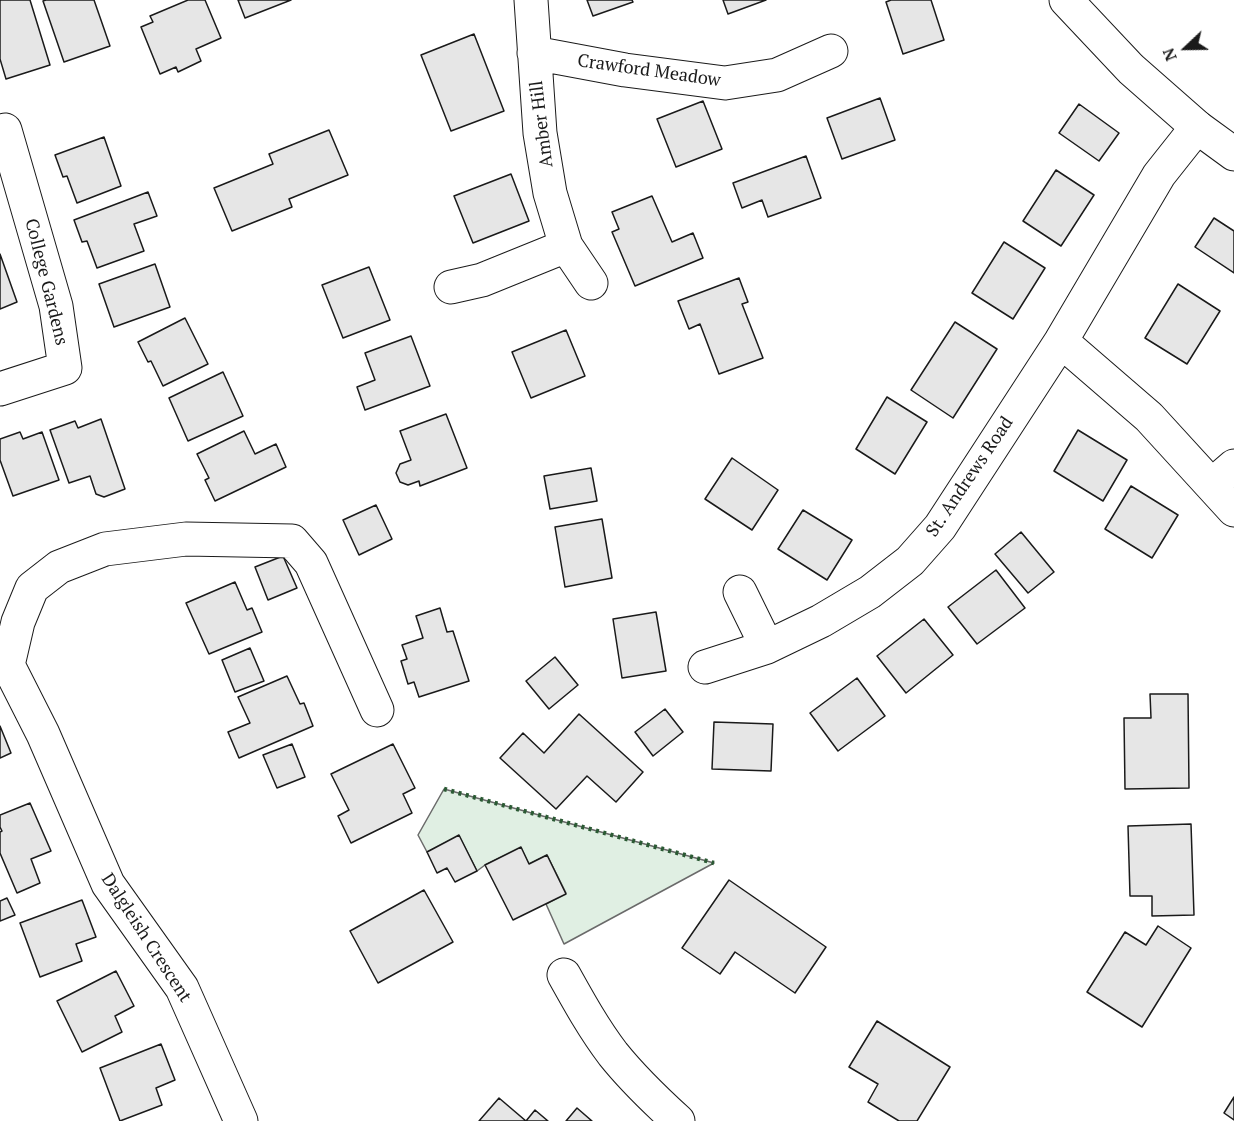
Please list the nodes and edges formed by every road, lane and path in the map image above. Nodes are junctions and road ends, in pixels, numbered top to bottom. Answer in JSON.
{"nodes":[{"id":1,"x":531,"y":0,"type":"edge"},
{"id":2,"x":1066,"y":0,"type":"edge"},
{"id":3,"x":831,"y":51,"type":"dead end"},
{"id":4,"x":534,"y":53,"type":"junction"},
{"id":5,"x":1197,"y":127,"type":"junction"},
{"id":6,"x":5,"y":130,"type":"dead end"},
{"id":7,"x":1234,"y":154,"type":"edge"},
{"id":8,"x":566,"y":246,"type":"junction"},
{"id":9,"x":591,"y":283,"type":"dead end"},
{"id":10,"x":451,"y":287,"type":"dead end"},
{"id":11,"x":1061,"y":340,"type":"junction"},
{"id":12,"x":0,"y":389,"type":"edge"},
{"id":13,"x":1223,"y":475,"type":"edge"},
{"id":14,"x":1234,"y":510,"type":"edge"},
{"id":15,"x":740,"y":592,"type":"dead end"},
{"id":16,"x":767,"y":647,"type":"junction"},
{"id":17,"x":4,"y":665,"type":"edge"},
{"id":18,"x":705,"y":667,"type":"dead end"},
{"id":19,"x":377,"y":710,"type":"dead end"},
{"id":20,"x":564,"y":975,"type":"dead end"},
{"id":21,"x":241,"y":1121,"type":"edge"},
{"id":22,"x":678,"y":1121,"type":"edge"}],
"edges":[{"from":1,"to":4,"type":"street","name":"Amber Hill"},
{"from":2,"to":5,"type":"street"},
{"from":3,"to":4,"type":"street","name":"Crawford Meadow"},
{"from":4,"to":8,"type":"street","name":"Amber Hill"},
{"from":5,"to":7,"type":"street"},
{"from":5,"to":11,"type":"street","name":"St. Andrews Road"},
{"from":6,"to":12,"type":"street","name":"College Gardens"},
{"from":8,"to":9,"type":"street","name":"Amber Hill"},
{"from":8,"to":10,"type":"street"},
{"from":11,"to":13,"type":"street"},
{"from":11,"to":16,"type":"street","name":"St. Andrews Road"},
{"from":13,"to":14,"type":"street"},
{"from":15,"to":16,"type":"street"},
{"from":16,"to":18,"type":"street","name":"St. Andrews Road"},
{"from":17,"to":19,"type":"street"},
{"from":17,"to":21,"type":"street","name":"Dalgleish Crescent"},
{"from":20,"to":22,"type":"street"}]}
